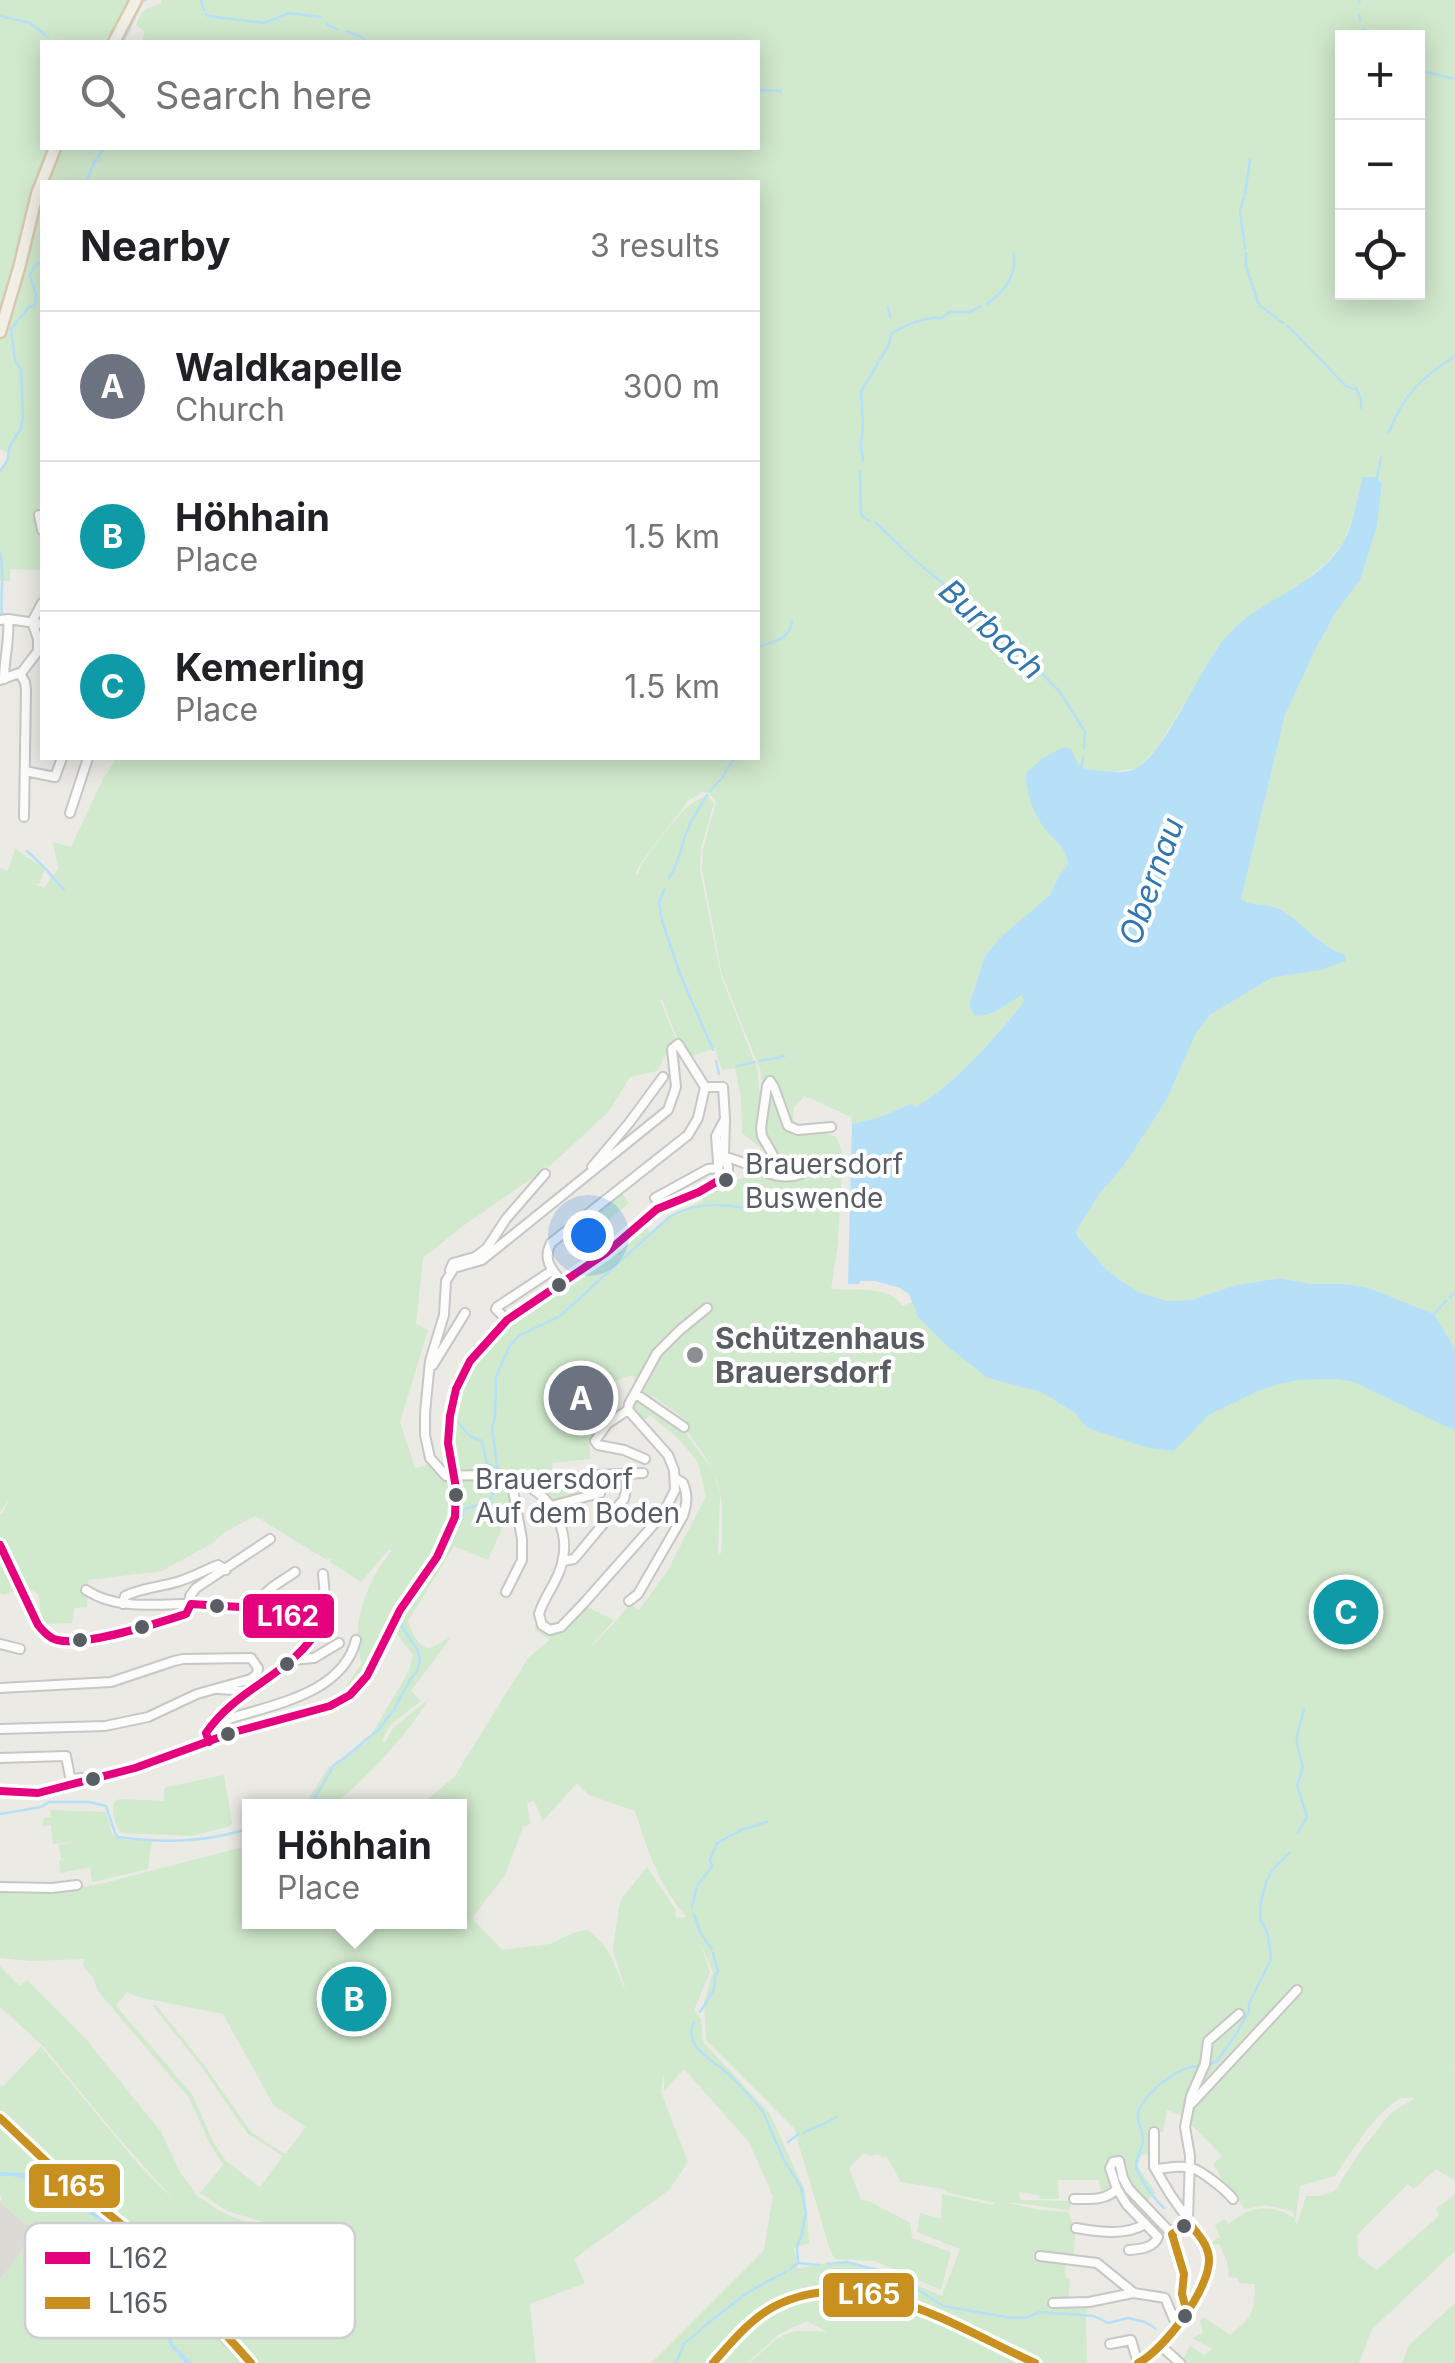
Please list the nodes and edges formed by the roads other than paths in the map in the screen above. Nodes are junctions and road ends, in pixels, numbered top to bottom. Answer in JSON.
{"nodes":[{"id":1,"x":134,"y":3,"type":"edge"},
{"id":2,"x":115,"y":40,"type":"edge"},
{"id":3,"x":55,"y":150,"type":"edge"},
{"id":4,"x":43,"y":180,"type":"edge"},
{"id":5,"x":40,"y":187,"type":"edge"},
{"id":6,"x":0,"y":332,"type":"edge"},
{"id":7,"x":40,"y":608,"type":"edge"},
{"id":8,"x":4,"y":620,"type":"edge"},
{"id":9,"x":32,"y":622,"type":"junction"},
{"id":10,"x":40,"y":624,"type":"edge"},
{"id":11,"x":40,"y":636,"type":"edge"},
{"id":12,"x":40,"y":651,"type":"edge"},
{"id":13,"x":20,"y":674,"type":"junction"},
{"id":14,"x":2,"y":680,"type":"edge"},
{"id":15,"x":61,"y":760,"type":"edge"},
{"id":16,"x":87,"y":760,"type":"edge"},
{"id":17,"x":25,"y":771,"type":"junction"},
{"id":18,"x":70,"y":813,"type":"dead end"},
{"id":19,"x":24,"y":817,"type":"dead end"},
{"id":20,"x":663,"y":1077,"type":"dead end"},
{"id":21,"x":705,"y":1087,"type":"junction"},
{"id":22,"x":831,"y":1127,"type":"dead end"},
{"id":23,"x":721,"y":1156,"type":"junction"},
{"id":24,"x":546,"y":1174,"type":"dead end"},
{"id":25,"x":719,"y":1175,"type":"junction"},
{"id":26,"x":584,"y":1178,"type":"junction"},
{"id":27,"x":655,"y":1198,"type":"dead end"},
{"id":28,"x":552,"y":1270,"type":"junction"},
{"id":29,"x":450,"y":1272,"type":"junction"},
{"id":30,"x":562,"y":1283,"type":"junction"},
{"id":31,"x":486,"y":1304,"type":"dead end"},
{"id":32,"x":707,"y":1308,"type":"dead end"},
{"id":33,"x":496,"y":1309,"type":"junction"},
{"id":34,"x":465,"y":1314,"type":"dead end"},
{"id":35,"x":507,"y":1320,"type":"junction"},
{"id":36,"x":428,"y":1377,"type":"junction"},
{"id":37,"x":636,"y":1394,"type":"junction"},
{"id":38,"x":628,"y":1410,"type":"junction"},
{"id":39,"x":684,"y":1428,"type":"dead end"},
{"id":40,"x":645,"y":1459,"type":"dead end"},
{"id":41,"x":643,"y":1473,"type":"dead end"},
{"id":42,"x":624,"y":1474,"type":"junction"},
{"id":43,"x":453,"y":1476,"type":"junction"},
{"id":44,"x":503,"y":1477,"type":"junction"},
{"id":45,"x":675,"y":1478,"type":"junction"},
{"id":46,"x":557,"y":1481,"type":"dead end"},
{"id":47,"x":600,"y":1493,"type":"dead end"},
{"id":48,"x":516,"y":1502,"type":"junction"},
{"id":49,"x":550,"y":1506,"type":"junction"},
{"id":50,"x":510,"y":1510,"type":"dead end"},
{"id":51,"x":270,"y":1539,"type":"dead end"},
{"id":52,"x":0,"y":1545,"type":"edge"},
{"id":53,"x":563,"y":1562,"type":"junction"},
{"id":54,"x":226,"y":1570,"type":"junction"},
{"id":55,"x":295,"y":1572,"type":"dead end"},
{"id":56,"x":323,"y":1574,"type":"dead end"},
{"id":57,"x":86,"y":1590,"type":"dead end"},
{"id":58,"x":506,"y":1592,"type":"dead end"},
{"id":59,"x":629,"y":1601,"type":"dead end"},
{"id":60,"x":124,"y":1604,"type":"junction"},
{"id":61,"x":190,"y":1604,"type":"junction"},
{"id":62,"x":256,"y":1610,"type":"junction"},
{"id":63,"x":322,"y":1623,"type":"junction"},
{"id":64,"x":356,"y":1640,"type":"dead end"},
{"id":65,"x":339,"y":1643,"type":"dead end"},
{"id":66,"x":0,"y":1644,"type":"edge"},
{"id":67,"x":20,"y":1649,"type":"dead end"},
{"id":68,"x":292,"y":1660,"type":"junction"},
{"id":69,"x":0,"y":1688,"type":"edge"},
{"id":70,"x":217,"y":1688,"type":"junction"},
{"id":71,"x":248,"y":1691,"type":"junction"},
{"id":72,"x":216,"y":1720,"type":"junction"},
{"id":73,"x":0,"y":1726,"type":"edge"},
{"id":74,"x":208,"y":1742,"type":"junction"},
{"id":75,"x":0,"y":1758,"type":"edge"},
{"id":76,"x":96,"y":1779,"type":"junction"},
{"id":77,"x":0,"y":1791,"type":"edge"},
{"id":78,"x":76,"y":1885,"type":"dead end"},
{"id":79,"x":0,"y":1887,"type":"edge"},
{"id":80,"x":1297,"y":1990,"type":"dead end"},
{"id":81,"x":1239,"y":2014,"type":"dead end"},
{"id":82,"x":1189,"y":2106,"type":"junction"},
{"id":83,"x":0,"y":2118,"type":"edge"},
{"id":84,"x":1154,"y":2132,"type":"dead end"},
{"id":85,"x":1189,"y":2168,"type":"junction"},
{"id":86,"x":1157,"y":2169,"type":"junction"},
{"id":87,"x":1116,"y":2190,"type":"junction"},
{"id":88,"x":1233,"y":2199,"type":"dead end"},
{"id":89,"x":1074,"y":2200,"type":"dead end"},
{"id":90,"x":1188,"y":2221,"type":"junction"},
{"id":91,"x":120,"y":2223,"type":"edge"},
{"id":92,"x":1145,"y":2224,"type":"junction"},
{"id":93,"x":1076,"y":2228,"type":"dead end"},
{"id":94,"x":1172,"y":2234,"type":"junction"},
{"id":95,"x":1129,"y":2250,"type":"dead end"},
{"id":96,"x":1040,"y":2256,"type":"dead end"},
{"id":97,"x":1134,"y":2293,"type":"junction"},
{"id":98,"x":1182,"y":2294,"type":"junction"},
{"id":99,"x":1164,"y":2298,"type":"junction"},
{"id":100,"x":1054,"y":2303,"type":"dead end"},
{"id":101,"x":1186,"y":2310,"type":"junction"},
{"id":102,"x":1176,"y":2324,"type":"junction"},
{"id":103,"x":227,"y":2338,"type":"edge"},
{"id":104,"x":1110,"y":2344,"type":"dead end"},
{"id":105,"x":1161,"y":2346,"type":"junction"},
{"id":106,"x":251,"y":2363,"type":"edge"},
{"id":107,"x":712,"y":2363,"type":"edge"},
{"id":108,"x":1034,"y":2363,"type":"edge"},
{"id":109,"x":1138,"y":2363,"type":"edge"},
{"id":110,"x":1180,"y":2363,"type":"edge"}],
"edges":[{"from":1,"to":2,"type":"main road"},
{"from":3,"to":4,"type":"main road"},
{"from":5,"to":6,"type":"main road"},
{"from":7,"to":9,"type":"street"},
{"from":8,"to":9,"type":"street"},
{"from":8,"to":14,"type":"street"},
{"from":9,"to":10,"type":"street"},
{"from":9,"to":11,"type":"street"},
{"from":11,"to":12,"type":"street"},
{"from":12,"to":13,"type":"street"},
{"from":13,"to":14,"type":"street"},
{"from":13,"to":17,"type":"street"},
{"from":15,"to":17,"type":"street"},
{"from":16,"to":18,"type":"street"},
{"from":17,"to":19,"type":"street"},
{"from":20,"to":26,"type":"street"},
{"from":21,"to":23,"type":"street"},
{"from":21,"to":26,"type":"street"},
{"from":21,"to":28,"type":"street"},
{"from":22,"to":23,"type":"street"},
{"from":23,"to":25,"type":"street"},
{"from":24,"to":29,"type":"street"},
{"from":25,"to":27,"type":"street"},
{"from":25,"to":30,"type":"street"},
{"from":26,"to":29,"type":"street"},
{"from":28,"to":30,"type":"street"},
{"from":28,"to":33,"type":"street"},
{"from":29,"to":36,"type":"street"},
{"from":30,"to":35,"type":"street"},
{"from":31,"to":33,"type":"street"},
{"from":32,"to":37,"type":"street"},
{"from":33,"to":35,"type":"street"},
{"from":34,"to":36,"type":"street"},
{"from":35,"to":43,"type":"street"},
{"from":36,"to":43,"type":"street"},
{"from":37,"to":38,"type":"street"},
{"from":37,"to":39,"type":"street"},
{"from":38,"to":40,"type":"street"},
{"from":38,"to":45,"type":"street"},
{"from":41,"to":42,"type":"street"},
{"from":42,"to":46,"type":"street"},
{"from":42,"to":53,"type":"street"},
{"from":43,"to":44,"type":"street"},
{"from":43,"to":74,"type":"street"},
{"from":44,"to":48,"type":"street"},
{"from":44,"to":49,"type":"street"},
{"from":45,"to":53,"type":"street"},
{"from":45,"to":59,"type":"street"},
{"from":47,"to":49,"type":"street"},
{"from":48,"to":50,"type":"street"},
{"from":48,"to":58,"type":"street"},
{"from":49,"to":53,"type":"street"},
{"from":51,"to":54,"type":"street"},
{"from":52,"to":61,"type":"street"},
{"from":54,"to":60,"type":"street"},
{"from":54,"to":61,"type":"street"},
{"from":55,"to":62,"type":"street"},
{"from":56,"to":63,"type":"street"},
{"from":57,"to":60,"type":"street"},
{"from":60,"to":61,"type":"street"},
{"from":61,"to":62,"type":"street"},
{"from":62,"to":63,"type":"street"},
{"from":63,"to":68,"type":"street"},
{"from":64,"to":72,"type":"street"},
{"from":65,"to":68,"type":"street"},
{"from":66,"to":67,"type":"street"},
{"from":68,"to":71,"type":"street"},
{"from":69,"to":70,"type":"street"},
{"from":70,"to":71,"type":"street"},
{"from":70,"to":73,"type":"street"},
{"from":71,"to":72,"type":"street"},
{"from":72,"to":74,"type":"street"},
{"from":74,"to":76,"type":"street"},
{"from":75,"to":76,"type":"street"},
{"from":76,"to":77,"type":"street"},
{"from":78,"to":79,"type":"street"},
{"from":80,"to":82,"type":"street"},
{"from":81,"to":82,"type":"street"},
{"from":82,"to":85,"type":"street"},
{"from":83,"to":91,"type":"main road"},
{"from":84,"to":86,"type":"street"},
{"from":85,"to":86,"type":"street"},
{"from":85,"to":88,"type":"street"},
{"from":85,"to":90,"type":"street"},
{"from":86,"to":90,"type":"street"},
{"from":87,"to":89,"type":"street"},
{"from":87,"to":92,"type":"street"},
{"from":87,"to":94,"type":"street"},
{"from":90,"to":94,"type":"street"},
{"from":90,"to":101,"type":"street"},
{"from":92,"to":93,"type":"street"},
{"from":92,"to":95,"type":"street"},
{"from":94,"to":98,"type":"street"},
{"from":96,"to":97,"type":"street"},
{"from":97,"to":99,"type":"street"},
{"from":97,"to":100,"type":"street"},
{"from":98,"to":99,"type":"street"},
{"from":98,"to":101,"type":"street"},
{"from":99,"to":102,"type":"street"},
{"from":101,"to":102,"type":"street"},
{"from":102,"to":105,"type":"street"},
{"from":103,"to":106,"type":"main road"},
{"from":104,"to":109,"type":"street"},
{"from":105,"to":109,"type":"street"},
{"from":105,"to":110,"type":"street"},
{"from":107,"to":108,"type":"street"}]}
